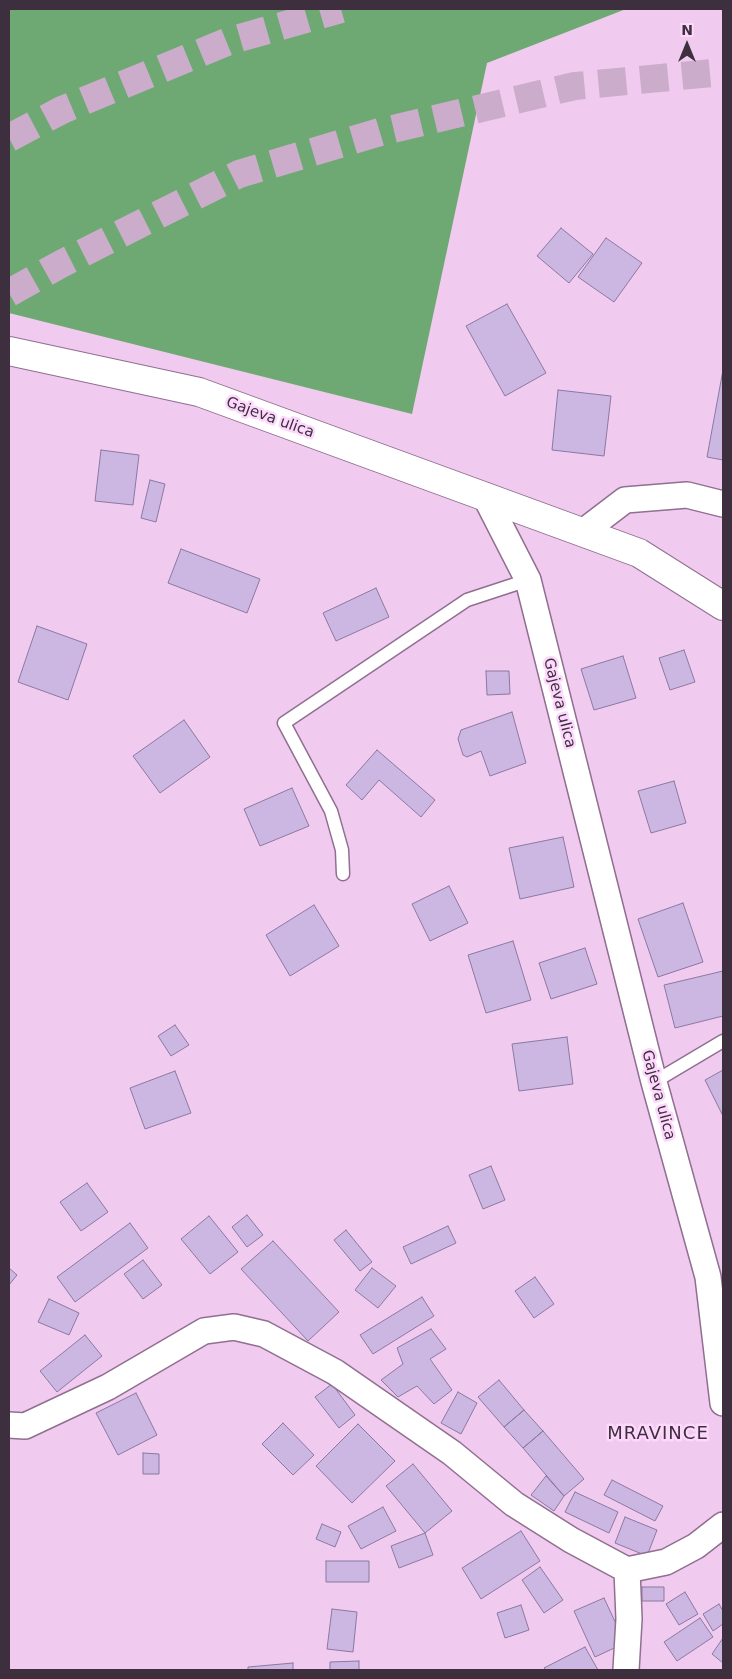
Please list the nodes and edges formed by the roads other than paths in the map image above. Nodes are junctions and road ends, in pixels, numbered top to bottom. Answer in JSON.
{"nodes":[{"id":1,"x":9,"y":351,"type":"edge"},
{"id":2,"x":484,"y":496,"type":"junction"},
{"id":3,"x":723,"y":504,"type":"edge"},
{"id":4,"x":583,"y":532,"type":"junction"},
{"id":5,"x":528,"y":580,"type":"junction"},
{"id":6,"x":723,"y":606,"type":"edge"},
{"id":7,"x":343,"y":874,"type":"dead end"},
{"id":8,"x":723,"y":1041,"type":"edge"},
{"id":9,"x":654,"y":1082,"type":"junction"},
{"id":10,"x":723,"y":1403,"type":"edge"},
{"id":11,"x":9,"y":1425,"type":"edge"},
{"id":12,"x":723,"y":1525,"type":"edge"},
{"id":13,"x":627,"y":1570,"type":"junction"},
{"id":14,"x":626,"y":1670,"type":"edge"}],
"edges":[{"from":1,"to":2,"type":"main road","name":"Gajeva ulica"},
{"from":2,"to":4,"type":"main road"},
{"from":2,"to":5,"type":"street","name":"Gajeva ulica"},
{"from":3,"to":4,"type":"street"},
{"from":4,"to":6,"type":"main road"},
{"from":5,"to":7,"type":"lane"},
{"from":5,"to":9,"type":"street","name":"Gajeva ulica"},
{"from":8,"to":9,"type":"lane"},
{"from":9,"to":10,"type":"street","name":"Gajeva ulica"},
{"from":11,"to":13,"type":"street"},
{"from":12,"to":13,"type":"street"},
{"from":13,"to":14,"type":"street"}]}
